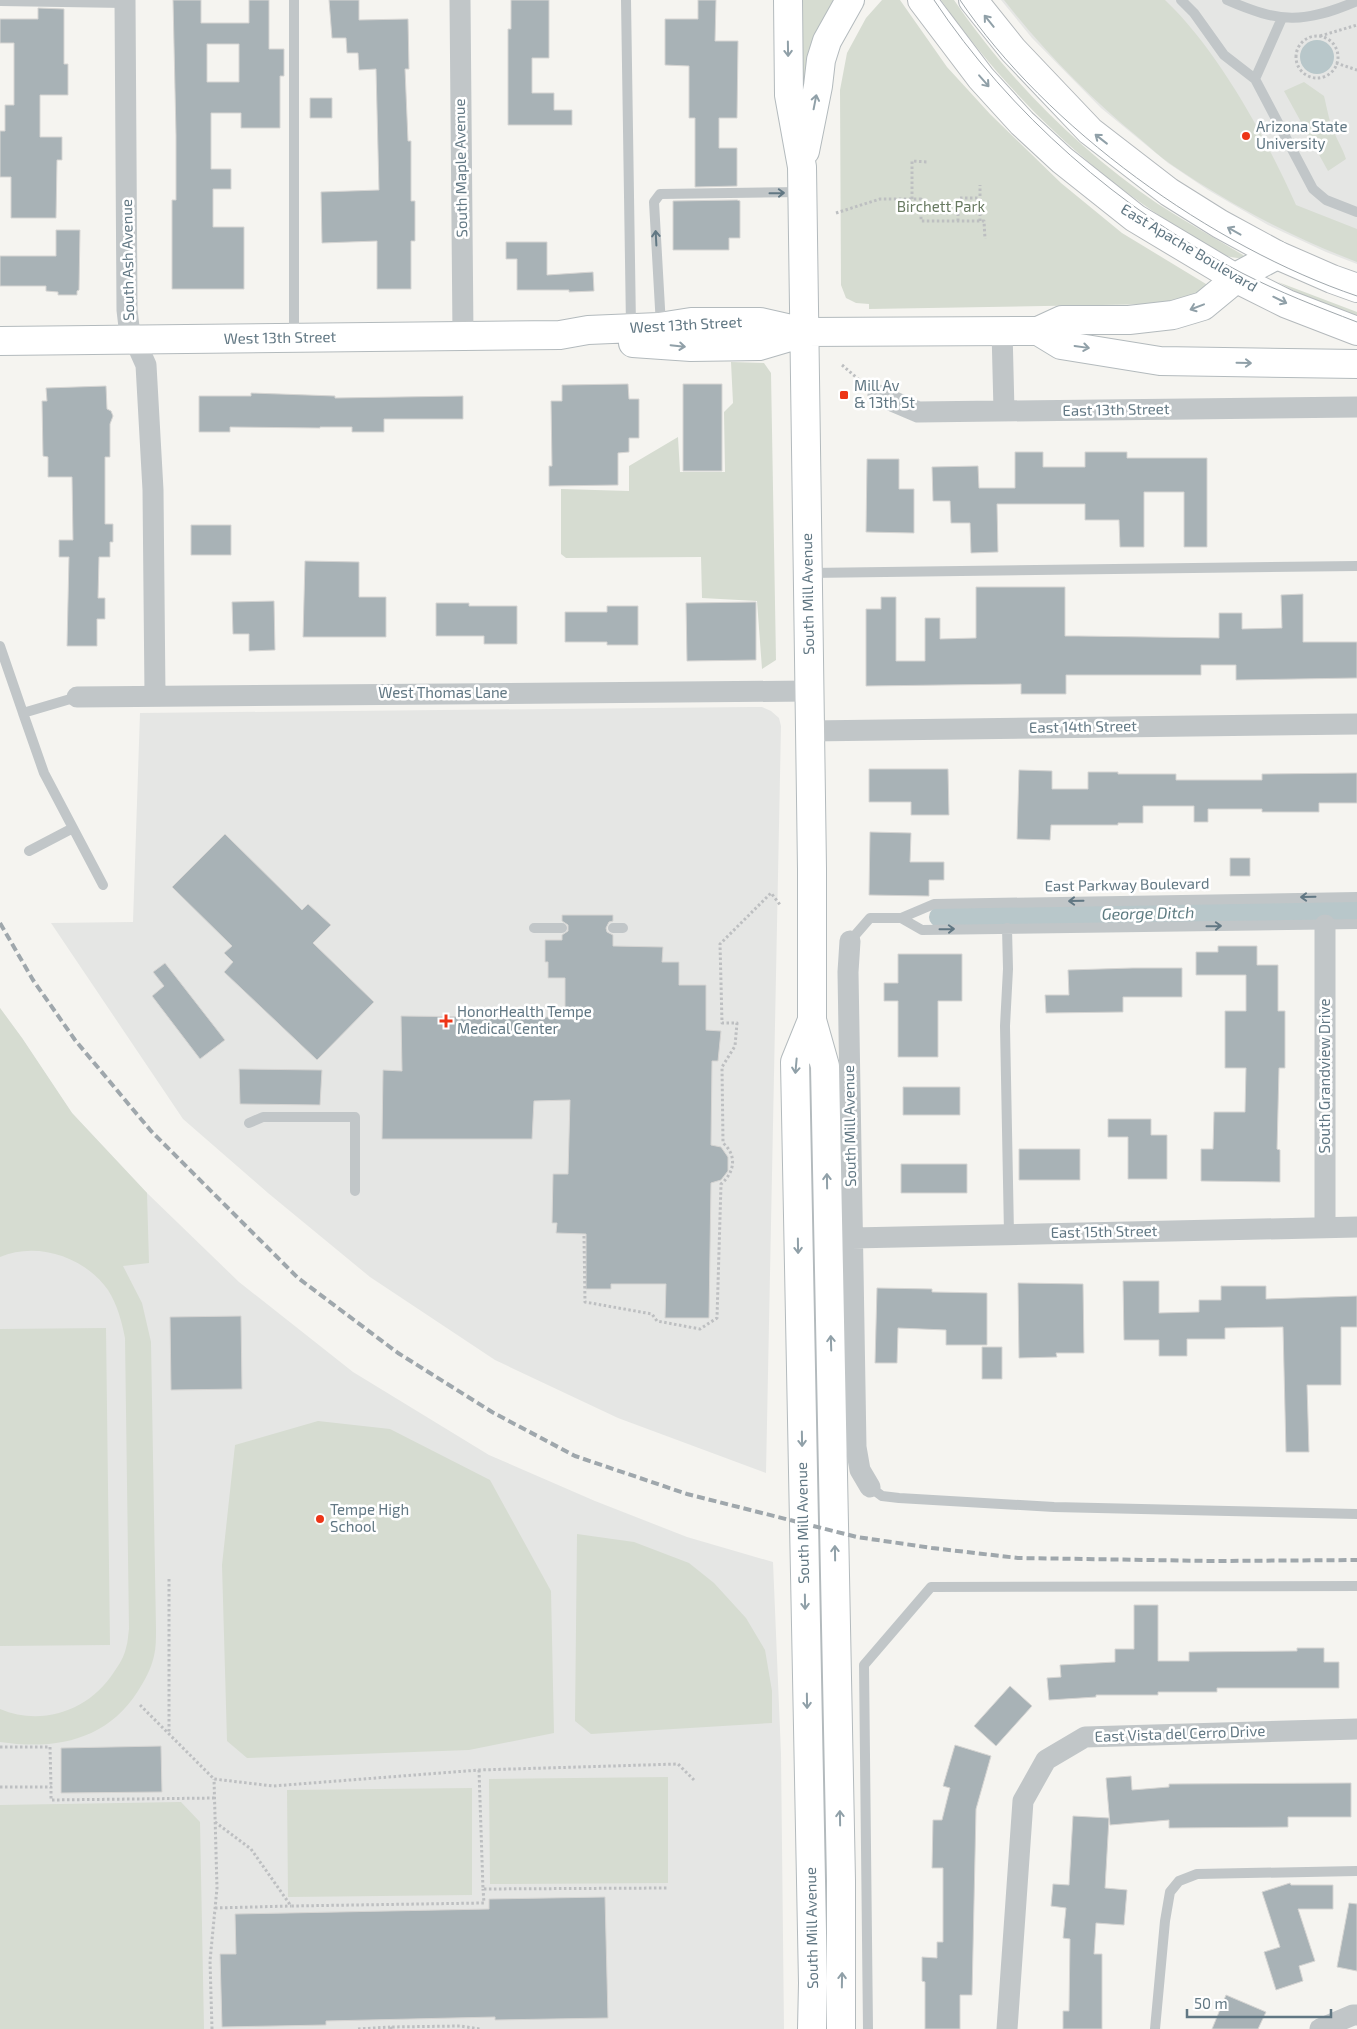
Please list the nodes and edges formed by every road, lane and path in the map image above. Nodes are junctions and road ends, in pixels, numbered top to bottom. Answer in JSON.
{"nodes":[{"id":1,"x":294,"y":0,"type":"edge"},
{"id":2,"x":460,"y":0,"type":"edge"},
{"id":3,"x":626,"y":0,"type":"edge"},
{"id":4,"x":788,"y":0,"type":"edge"},
{"id":5,"x":850,"y":0,"type":"edge"},
{"id":6,"x":922,"y":0,"type":"edge"},
{"id":7,"x":973,"y":0,"type":"edge"},
{"id":8,"x":1181,"y":0,"type":"edge"},
{"id":9,"x":1227,"y":0,"type":"edge"},
{"id":10,"x":1357,"y":0,"type":"edge"},
{"id":11,"x":0,"y":1,"type":"edge"},
{"id":12,"x":125,"y":1,"type":"edge"},
{"id":13,"x":1282,"y":18,"type":"junction"},
{"id":14,"x":1357,"y":25,"type":"edge"},
{"id":15,"x":1319,"y":36,"type":"junction"},
{"id":16,"x":1336,"y":64,"type":"junction"},
{"id":17,"x":1357,"y":70,"type":"edge"},
{"id":18,"x":1255,"y":79,"type":"junction"},
{"id":19,"x":928,"y":162,"type":"dead end"},
{"id":20,"x":802,"y":180,"type":"junction"},
{"id":21,"x":980,"y":185,"type":"dead end"},
{"id":22,"x":980,"y":198,"type":"junction"},
{"id":23,"x":912,"y":199,"type":"junction"},
{"id":24,"x":836,"y":212,"type":"dead end"},
{"id":25,"x":1357,"y":212,"type":"edge"},
{"id":26,"x":958,"y":221,"type":"junction"},
{"id":27,"x":980,"y":221,"type":"junction"},
{"id":28,"x":985,"y":239,"type":"dead end"},
{"id":29,"x":1277,"y":254,"type":"junction"},
{"id":30,"x":1236,"y":279,"type":"junction"},
{"id":31,"x":1357,"y":288,"type":"edge"},
{"id":32,"x":661,"y":327,"type":"junction"},
{"id":33,"x":1002,"y":330,"type":"junction"},
{"id":34,"x":1038,"y":331,"type":"junction"},
{"id":35,"x":1357,"y":331,"type":"edge"},
{"id":36,"x":804,"y":332,"type":"junction"},
{"id":37,"x":630,"y":335,"type":"junction"},
{"id":38,"x":463,"y":336,"type":"junction"},
{"id":39,"x":294,"y":338,"type":"junction"},
{"id":40,"x":134,"y":340,"type":"junction"},
{"id":41,"x":0,"y":341,"type":"edge"},
{"id":42,"x":1357,"y":364,"type":"edge"},
{"id":43,"x":842,"y":365,"type":"dead end"},
{"id":44,"x":878,"y":395,"type":"joint"},
{"id":45,"x":1357,"y":407,"type":"edge"},
{"id":46,"x":1004,"y":411,"type":"junction"},
{"id":47,"x":1357,"y":566,"type":"edge"},
{"id":48,"x":808,"y":573,"type":"junction"},
{"id":49,"x":0,"y":646,"type":"edge"},
{"id":50,"x":809,"y":691,"type":"junction"},
{"id":51,"x":155,"y":695,"type":"junction"},
{"id":52,"x":77,"y":697,"type":"joint"},
{"id":53,"x":23,"y":713,"type":"junction"},
{"id":54,"x":1357,"y":724,"type":"edge"},
{"id":55,"x":809,"y":731,"type":"junction"},
{"id":56,"x":73,"y":828,"type":"junction"},
{"id":57,"x":29,"y":851,"type":"dead end"},
{"id":58,"x":103,"y":884,"type":"dead end"},
{"id":59,"x":1357,"y":897,"type":"edge"},
{"id":60,"x":781,"y":906,"type":"dead end"},
{"id":61,"x":901,"y":918,"type":"junction"},
{"id":62,"x":1357,"y":924,"type":"edge"},
{"id":63,"x":1325,"y":925,"type":"junction"},
{"id":64,"x":534,"y":928,"type":"dead end"},
{"id":65,"x":562,"y":928,"type":"dead end"},
{"id":66,"x":1007,"y":928,"type":"junction"},
{"id":67,"x":850,"y":941,"type":"joint"},
{"id":68,"x":812,"y":1020,"type":"junction"},
{"id":69,"x":249,"y":1123,"type":"dead end"},
{"id":70,"x":355,"y":1191,"type":"dead end"},
{"id":71,"x":1325,"y":1227,"type":"junction"},
{"id":72,"x":1357,"y":1227,"type":"edge"},
{"id":73,"x":1009,"y":1234,"type":"junction"},
{"id":74,"x":584,"y":1236,"type":"dead end"},
{"id":75,"x":852,"y":1238,"type":"junction"},
{"id":76,"x":870,"y":1487,"type":"joint"},
{"id":77,"x":1357,"y":1514,"type":"edge"},
{"id":78,"x":169,"y":1579,"type":"dead end"},
{"id":79,"x":1357,"y":1586,"type":"edge"},
{"id":80,"x":140,"y":1705,"type":"dead end"},
{"id":81,"x":1357,"y":1729,"type":"edge"},
{"id":82,"x":170,"y":1735,"type":"junction"},
{"id":83,"x":0,"y":1747,"type":"edge"},
{"id":84,"x":479,"y":1770,"type":"junction"},
{"id":85,"x":214,"y":1779,"type":"junction"},
{"id":86,"x":694,"y":1780,"type":"dead end"},
{"id":87,"x":51,"y":1786,"type":"junction"},
{"id":88,"x":0,"y":1787,"type":"edge"},
{"id":89,"x":215,"y":1798,"type":"junction"},
{"id":90,"x":215,"y":1822,"type":"junction"},
{"id":91,"x":1357,"y":1871,"type":"edge"},
{"id":92,"x":668,"y":1888,"type":"dead end"},
{"id":93,"x":483,"y":1889,"type":"junction"},
{"id":94,"x":291,"y":1906,"type":"junction"},
{"id":95,"x":215,"y":1908,"type":"junction"},
{"id":96,"x":1357,"y":2015,"type":"edge"},
{"id":97,"x":391,"y":2028,"type":"edge"},
{"id":98,"x":212,"y":2029,"type":"edge"},
{"id":99,"x":358,"y":2029,"type":"edge"},
{"id":100,"x":480,"y":2029,"type":"edge"},
{"id":101,"x":812,"y":2029,"type":"edge"},
{"id":102,"x":841,"y":2029,"type":"edge"},
{"id":103,"x":868,"y":2029,"type":"edge"},
{"id":104,"x":1007,"y":2029,"type":"edge"},
{"id":105,"x":1156,"y":2029,"type":"edge"},
{"id":106,"x":1320,"y":2029,"type":"edge"}],
"edges":[{"from":1,"to":39,"type":"lane"},
{"from":2,"to":38,"type":"street","name":"South Maple Avenue"},
{"from":3,"to":37,"type":"lane"},
{"from":4,"to":20,"type":"main road","name":"South Mill Avenue","one_way":true},
{"from":20,"to":5,"type":"main road","name":"South Mill Avenue","one_way":true},
{"from":6,"to":30,"type":"main road","name":"East Apache Boulevard","one_way":true},
{"from":29,"to":7,"type":"main road","one_way":true},
{"from":8,"to":18,"type":"lane"},
{"from":9,"to":13,"type":"lane"},
{"from":10,"to":13,"type":"lane"},
{"from":11,"to":12,"type":"lane"},
{"from":12,"to":40,"type":"street","name":"South Ash Avenue"},
{"from":13,"to":18,"type":"lane"},
{"from":14,"to":15,"type":"path"},
{"from":15,"to":16,"type":"path"},
{"from":15,"to":16,"type":"path"},
{"from":16,"to":17,"type":"path"},
{"from":18,"to":25,"type":"lane"},
{"from":19,"to":23,"type":"path"},
{"from":32,"to":20,"type":"lane","one_way":true},
{"from":20,"to":36,"type":"main road","name":"South Mill Avenue"},
{"from":21,"to":22,"type":"path"},
{"from":22,"to":26,"type":"path"},
{"from":22,"to":27,"type":"path"},
{"from":23,"to":24,"type":"path"},
{"from":23,"to":26,"type":"path"},
{"from":26,"to":27,"type":"path"},
{"from":27,"to":28,"type":"path"},
{"from":29,"to":30,"type":"main road"},
{"from":29,"to":31,"type":"main road"},
{"from":30,"to":34,"type":"main road","one_way":true},
{"from":30,"to":35,"type":"main road","name":"East Apache Boulevard","one_way":true},
{"from":32,"to":36,"type":"main road","name":"West 13th Street"},
{"from":32,"to":37,"type":"main road","name":"West 13th Street"},
{"from":33,"to":34,"type":"main road"},
{"from":33,"to":36,"type":"main road"},
{"from":33,"to":46,"type":"street"},
{"from":34,"to":42,"type":"main road","one_way":true},
{"from":37,"to":36,"type":"main road","name":"West 13th Street","one_way":true},
{"from":36,"to":48,"type":"main road","name":"South Mill Avenue"},
{"from":37,"to":38,"type":"main road","name":"West 13th Street"},
{"from":38,"to":39,"type":"main road","name":"West 13th Street"},
{"from":39,"to":40,"type":"main road","name":"West 13th Street"},
{"from":40,"to":41,"type":"main road","name":"West 13th Street"},
{"from":40,"to":51,"type":"street","name":"South Ash Avenue"},
{"from":43,"to":44,"type":"path"},
{"from":44,"to":46,"type":"street","name":"East 13th Street"},
{"from":45,"to":46,"type":"street","name":"East 13th Street"},
{"from":47,"to":48,"type":"lane"},
{"from":48,"to":50,"type":"main road","name":"South Mill Avenue"},
{"from":49,"to":53,"type":"lane"},
{"from":50,"to":51,"type":"street","name":"West Thomas Lane"},
{"from":50,"to":55,"type":"main road","name":"South Mill Avenue"},
{"from":51,"to":52,"type":"street","name":"West Thomas Lane"},
{"from":52,"to":53,"type":"lane"},
{"from":53,"to":56,"type":"lane"},
{"from":54,"to":55,"type":"street","name":"East 14th Street"},
{"from":55,"to":68,"type":"main road","name":"South Mill Avenue"},
{"from":56,"to":57,"type":"lane"},
{"from":56,"to":58,"type":"lane"},
{"from":59,"to":61,"type":"lane","name":"East Parkway Boulevard","one_way":true},
{"from":60,"to":74,"type":"path"},
{"from":61,"to":66,"type":"lane","name":"East Parkway Boulevard","one_way":true},
{"from":61,"to":67,"type":"lane","name":"East Parkway Boulevard"},
{"from":62,"to":63,"type":"lane","name":"East Parkway Boulevard"},
{"from":66,"to":63,"type":"lane","name":"East Parkway Boulevard","one_way":true},
{"from":63,"to":71,"type":"street","name":"South Grandview Drive"},
{"from":64,"to":65,"type":"lane"},
{"from":66,"to":73,"type":"lane"},
{"from":67,"to":75,"type":"street","name":"South Mill Avenue"},
{"from":68,"to":101,"type":"main road","name":"South Mill Avenue","one_way":true},
{"from":102,"to":68,"type":"main road","name":"South Mill Avenue","one_way":true},
{"from":69,"to":70,"type":"lane"},
{"from":71,"to":72,"type":"street","name":"East 15th Street"},
{"from":71,"to":73,"type":"street","name":"East 15th Street"},
{"from":73,"to":75,"type":"street","name":"East 15th Street"},
{"from":75,"to":76,"type":"street","name":"South Mill Avenue"},
{"from":76,"to":77,"type":"lane"},
{"from":78,"to":82,"type":"path"},
{"from":79,"to":103,"type":"lane"},
{"from":80,"to":82,"type":"path"},
{"from":81,"to":104,"type":"street","name":"East Vista del Cerro Drive"},
{"from":82,"to":85,"type":"path"},
{"from":83,"to":87,"type":"path"},
{"from":84,"to":85,"type":"path"},
{"from":84,"to":86,"type":"path"},
{"from":84,"to":93,"type":"path"},
{"from":85,"to":89,"type":"path"},
{"from":87,"to":88,"type":"path"},
{"from":87,"to":89,"type":"path"},
{"from":89,"to":90,"type":"path"},
{"from":90,"to":94,"type":"path"},
{"from":90,"to":95,"type":"path"},
{"from":91,"to":105,"type":"lane"},
{"from":92,"to":93,"type":"path"},
{"from":93,"to":94,"type":"path"},
{"from":94,"to":95,"type":"path"},
{"from":95,"to":98,"type":"path"},
{"from":96,"to":106,"type":"street"},
{"from":97,"to":99,"type":"path"},
{"from":97,"to":100,"type":"path"}]}
